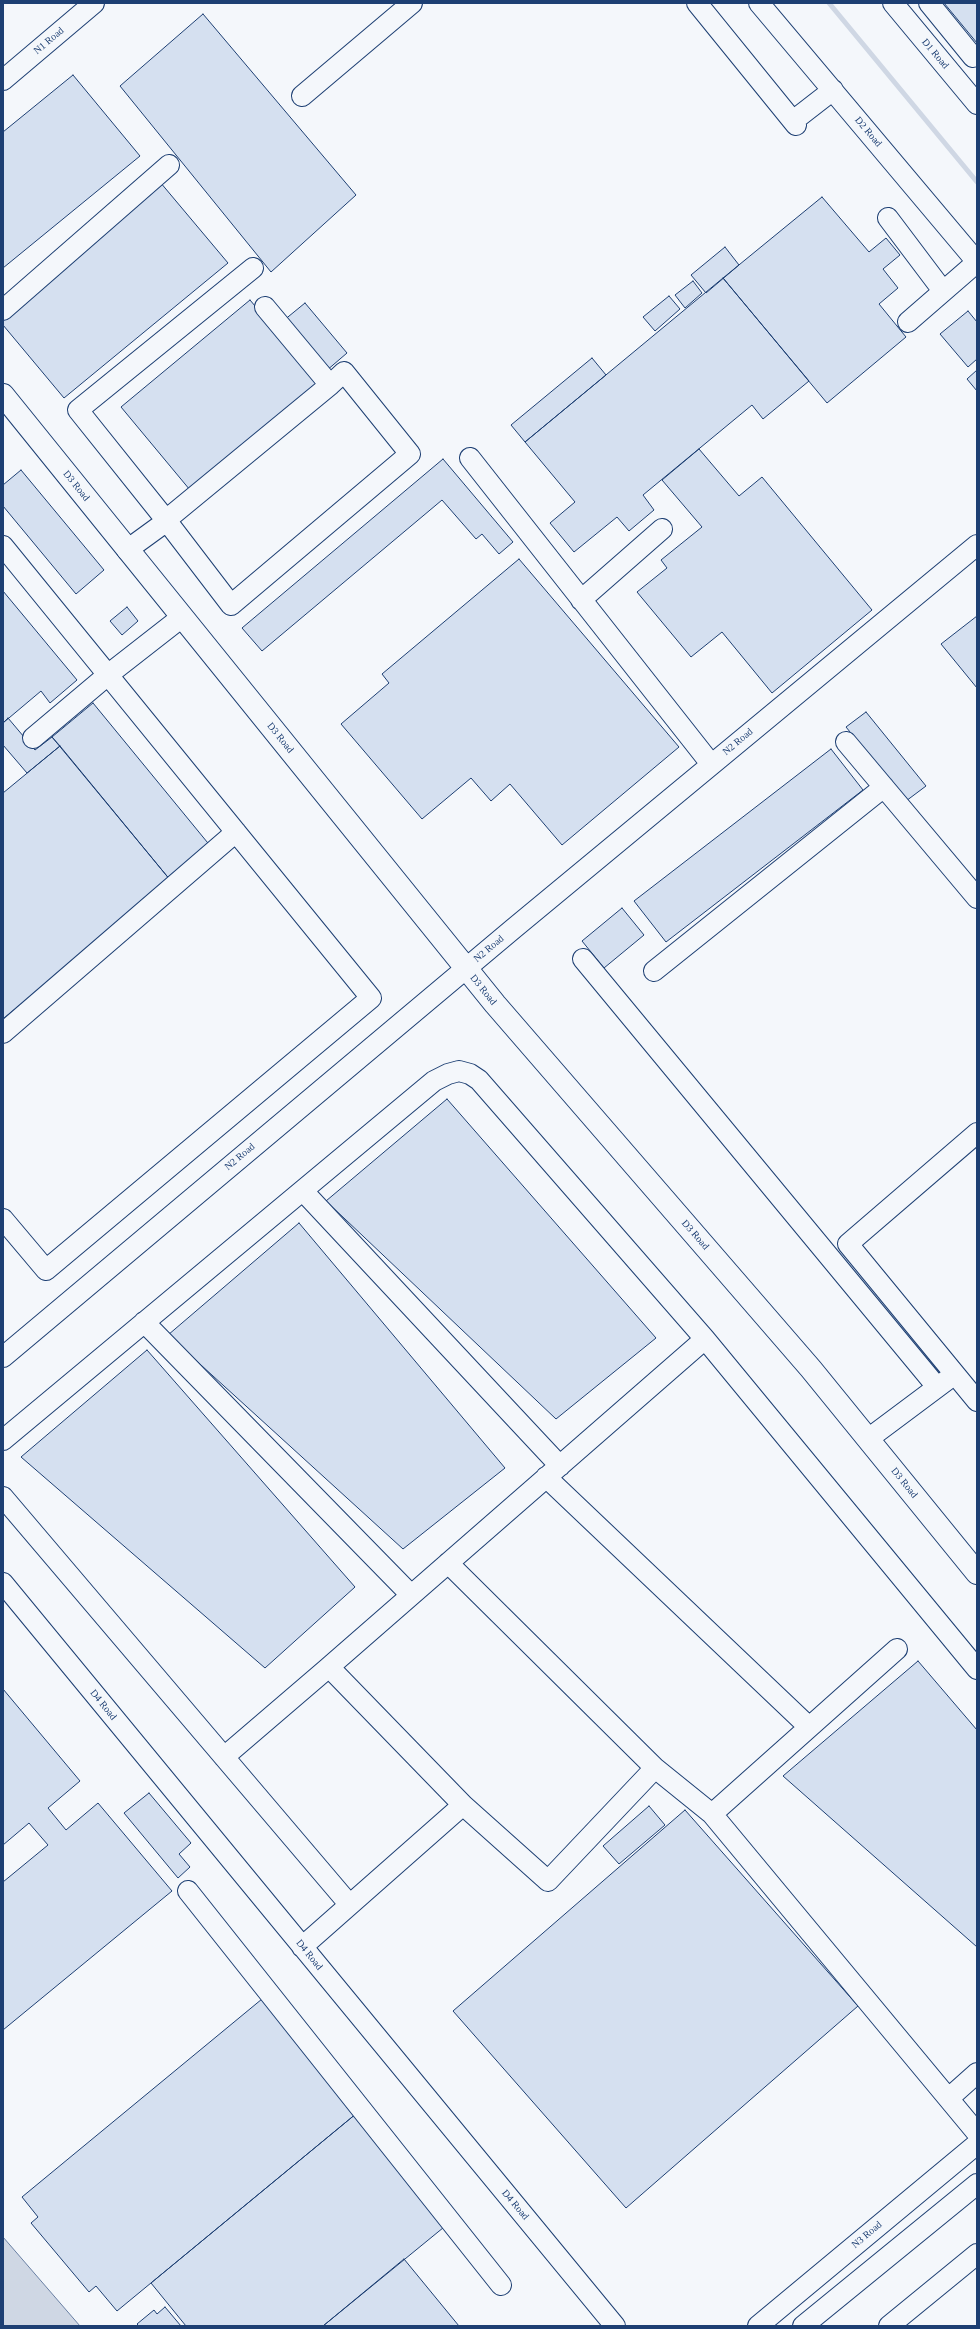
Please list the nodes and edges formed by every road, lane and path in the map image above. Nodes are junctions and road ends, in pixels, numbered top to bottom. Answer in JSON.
{"nodes":[{"id":1,"x":94,"y":3,"type":"edge"},
{"id":2,"x":412,"y":3,"type":"edge"},
{"id":3,"x":697,"y":3,"type":"edge"},
{"id":4,"x":759,"y":3,"type":"edge"},
{"id":5,"x":893,"y":3,"type":"edge"},
{"id":6,"x":929,"y":3,"type":"edge"},
{"id":7,"x":973,"y":57,"type":"dead end"},
{"id":8,"x":3,"y":80,"type":"edge"},
{"id":9,"x":833,"y":90,"type":"junction"},
{"id":10,"x":302,"y":96,"type":"dead end"},
{"id":11,"x":977,"y":104,"type":"edge"},
{"id":12,"x":169,"y":165,"type":"dead end"},
{"id":13,"x":888,"y":218,"type":"dead end"},
{"id":14,"x":977,"y":262,"type":"edge"},
{"id":15,"x":253,"y":268,"type":"dead end"},
{"id":16,"x":943,"y":292,"type":"junction"},
{"id":17,"x":265,"y":307,"type":"dead end"},
{"id":18,"x":3,"y":310,"type":"edge"},
{"id":19,"x":908,"y":322,"type":"dead end"},
{"id":20,"x":330,"y":385,"type":"junction"},
{"id":21,"x":3,"y":395,"type":"edge"},
{"id":22,"x":470,"y":458,"type":"dead end"},
{"id":23,"x":166,"y":520,"type":"junction"},
{"id":24,"x":662,"y":529,"type":"dead end"},
{"id":25,"x":977,"y":545,"type":"edge"},
{"id":26,"x":3,"y":546,"type":"edge"},
{"id":27,"x":127,"y":550,"type":"junction"},
{"id":28,"x":581,"y":600,"type":"junction"},
{"id":29,"x":182,"y":617,"type":"junction"},
{"id":30,"x":109,"y":674,"type":"junction"},
{"id":31,"x":33,"y":738,"type":"dead end"},
{"id":32,"x":846,"y":742,"type":"dead end"},
{"id":33,"x":711,"y":764,"type":"junction"},
{"id":34,"x":884,"y":787,"type":"junction"},
{"id":35,"x":236,"y":832,"type":"junction"},
{"id":36,"x":977,"y":898,"type":"edge"},
{"id":37,"x":583,"y":959,"type":"dead end"},
{"id":38,"x":466,"y":968,"type":"junction"},
{"id":39,"x":654,"y":971,"type":"dead end"},
{"id":40,"x":3,"y":1033,"type":"edge"},
{"id":41,"x":977,"y":1133,"type":"edge"},
{"id":42,"x":303,"y":1191,"type":"junction"},
{"id":43,"x":3,"y":1219,"type":"edge"},
{"id":44,"x":144,"y":1322,"type":"junction"},
{"id":45,"x":705,"y":1339,"type":"junction"},
{"id":46,"x":3,"y":1357,"type":"edge"},
{"id":47,"x":955,"y":1374,"type":"junction"},
{"id":48,"x":937,"y":1387,"type":"junction"},
{"id":49,"x":977,"y":1401,"type":"edge"},
{"id":50,"x":868,"y":1439,"type":"junction"},
{"id":51,"x":3,"y":1440,"type":"edge"},
{"id":52,"x":553,"y":1472,"type":"junction"},
{"id":53,"x":3,"y":1497,"type":"edge"},
{"id":54,"x":448,"y":1563,"type":"junction"},
{"id":55,"x":977,"y":1573,"type":"edge"},
{"id":56,"x":3,"y":1583,"type":"edge"},
{"id":57,"x":411,"y":1595,"type":"junction"},
{"id":58,"x":897,"y":1648,"type":"dead end"},
{"id":59,"x":329,"y":1667,"type":"junction"},
{"id":60,"x":977,"y":1670,"type":"edge"},
{"id":61,"x":809,"y":1727,"type":"junction"},
{"id":62,"x":224,"y":1757,"type":"junction"},
{"id":63,"x":655,"y":1768,"type":"junction"},
{"id":64,"x":463,"y":1805,"type":"junction"},
{"id":65,"x":712,"y":1814,"type":"junction"},
{"id":66,"x":188,"y":1891,"type":"dead end"},
{"id":67,"x":349,"y":1904,"type":"junction"},
{"id":68,"x":302,"y":1946,"type":"junction"},
{"id":69,"x":977,"y":2073,"type":"edge"},
{"id":70,"x":948,"y":2098,"type":"junction"},
{"id":71,"x":977,"y":2133,"type":"edge"},
{"id":72,"x":977,"y":2144,"type":"edge"},
{"id":73,"x":977,"y":2184,"type":"edge"},
{"id":74,"x":977,"y":2254,"type":"edge"},
{"id":75,"x":501,"y":2285,"type":"dead end"},
{"id":76,"x":615,"y":2326,"type":"edge"},
{"id":77,"x":758,"y":2326,"type":"edge"},
{"id":78,"x":803,"y":2326,"type":"edge"},
{"id":79,"x":889,"y":2326,"type":"edge"}],
"edges":[{"from":1,"to":8,"type":"street","name":"N1 Road"},
{"from":2,"to":10,"type":"street"},
{"from":3,"to":9,"type":"street"},
{"from":4,"to":9,"type":"street","name":"D2 Road"},
{"from":5,"to":11,"type":"street","name":"D1 Road"},
{"from":6,"to":7,"type":"street"},
{"from":9,"to":14,"type":"street","name":"D2 Road"},
{"from":12,"to":18,"type":"street"},
{"from":13,"to":16,"type":"street"},
{"from":14,"to":16,"type":"street"},
{"from":15,"to":23,"type":"street"},
{"from":16,"to":19,"type":"street"},
{"from":17,"to":20,"type":"street"},
{"from":20,"to":23,"type":"street"},
{"from":20,"to":23,"type":"street"},
{"from":21,"to":27,"type":"main road","name":"D3 Road"},
{"from":22,"to":28,"type":"street"},
{"from":23,"to":27,"type":"street"},
{"from":24,"to":28,"type":"street"},
{"from":25,"to":33,"type":"street","name":"N2 Road"},
{"from":26,"to":30,"type":"street"},
{"from":27,"to":29,"type":"main road","name":"D3 Road"},
{"from":28,"to":33,"type":"street"},
{"from":29,"to":30,"type":"street"},
{"from":29,"to":38,"type":"main road","name":"D3 Road"},
{"from":30,"to":31,"type":"street"},
{"from":30,"to":35,"type":"street"},
{"from":32,"to":34,"type":"street"},
{"from":33,"to":38,"type":"street","name":"N2 Road"},
{"from":34,"to":36,"type":"street"},
{"from":34,"to":39,"type":"street"},
{"from":35,"to":40,"type":"street"},
{"from":35,"to":43,"type":"street"},
{"from":37,"to":48,"type":"street"},
{"from":38,"to":46,"type":"street","name":"N2 Road"},
{"from":38,"to":50,"type":"main road","name":"D3 Road"},
{"from":41,"to":47,"type":"street"},
{"from":42,"to":44,"type":"street"},
{"from":42,"to":45,"type":"street"},
{"from":42,"to":52,"type":"street"},
{"from":44,"to":51,"type":"street"},
{"from":44,"to":57,"type":"street"},
{"from":45,"to":52,"type":"street"},
{"from":45,"to":60,"type":"street"},
{"from":47,"to":48,"type":"street"},
{"from":47,"to":49,"type":"street"},
{"from":48,"to":50,"type":"street"},
{"from":50,"to":55,"type":"main road","name":"D3 Road"},
{"from":52,"to":54,"type":"street"},
{"from":52,"to":61,"type":"street"},
{"from":53,"to":62,"type":"street"},
{"from":54,"to":57,"type":"street"},
{"from":54,"to":63,"type":"street"},
{"from":56,"to":68,"type":"street","name":"D4 Road"},
{"from":57,"to":59,"type":"street"},
{"from":58,"to":61,"type":"street"},
{"from":59,"to":62,"type":"street"},
{"from":59,"to":64,"type":"street"},
{"from":61,"to":65,"type":"street"},
{"from":62,"to":67,"type":"street"},
{"from":63,"to":64,"type":"street"},
{"from":63,"to":65,"type":"street"},
{"from":64,"to":67,"type":"street"},
{"from":65,"to":70,"type":"street"},
{"from":66,"to":75,"type":"street"},
{"from":67,"to":68,"type":"street"},
{"from":68,"to":76,"type":"street","name":"D4 Road"},
{"from":69,"to":70,"type":"street"},
{"from":70,"to":71,"type":"street"},
{"from":72,"to":77,"type":"street","name":"N3 Road"},
{"from":73,"to":78,"type":"street"},
{"from":74,"to":79,"type":"street"}]}
